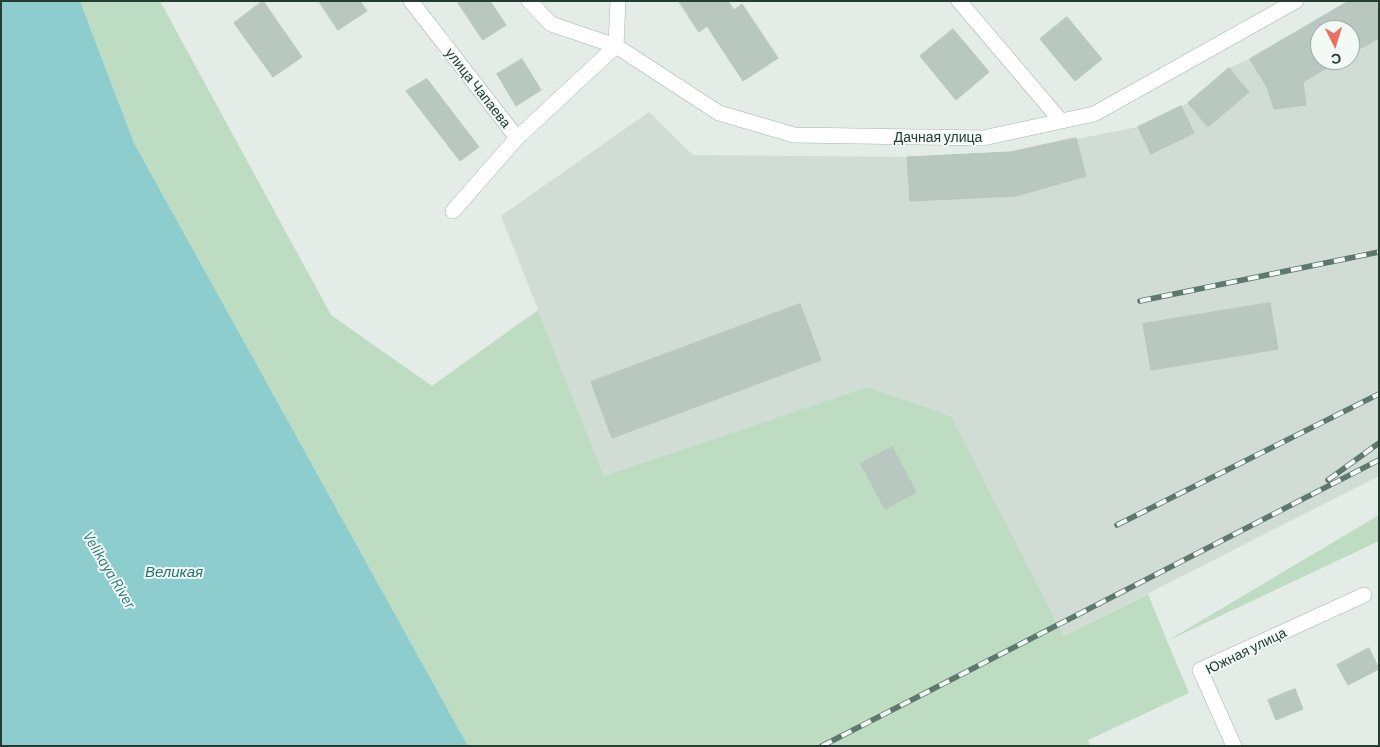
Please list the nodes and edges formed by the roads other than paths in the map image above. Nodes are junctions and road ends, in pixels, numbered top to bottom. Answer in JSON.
{"nodes":[{"id":1,"x":411,"y":1,"type":"edge"},
{"id":2,"x":529,"y":1,"type":"edge"},
{"id":3,"x":618,"y":1,"type":"edge"},
{"id":4,"x":959,"y":1,"type":"edge"},
{"id":5,"x":1296,"y":1,"type":"edge"},
{"id":6,"x":616,"y":46,"type":"junction"},
{"id":7,"x":1061,"y":121,"type":"junction"},
{"id":8,"x":517,"y":138,"type":"junction"},
{"id":9,"x":453,"y":211,"type":"dead end"},
{"id":10,"x":1364,"y":596,"type":"dead end"},
{"id":11,"x":1234,"y":746,"type":"edge"}],
"edges":[{"from":1,"to":8,"type":"street","name":"улица Чапаева"},
{"from":2,"to":6,"type":"street","name":"Дачная улица"},
{"from":3,"to":6,"type":"street"},
{"from":4,"to":7,"type":"street"},
{"from":5,"to":7,"type":"street","name":"Дачная улица"},
{"from":6,"to":7,"type":"street","name":"Дачная улица"},
{"from":6,"to":8,"type":"street","name":"улица Чапаева"},
{"from":8,"to":9,"type":"street"},
{"from":10,"to":11,"type":"street","name":"Южная улица"}]}
